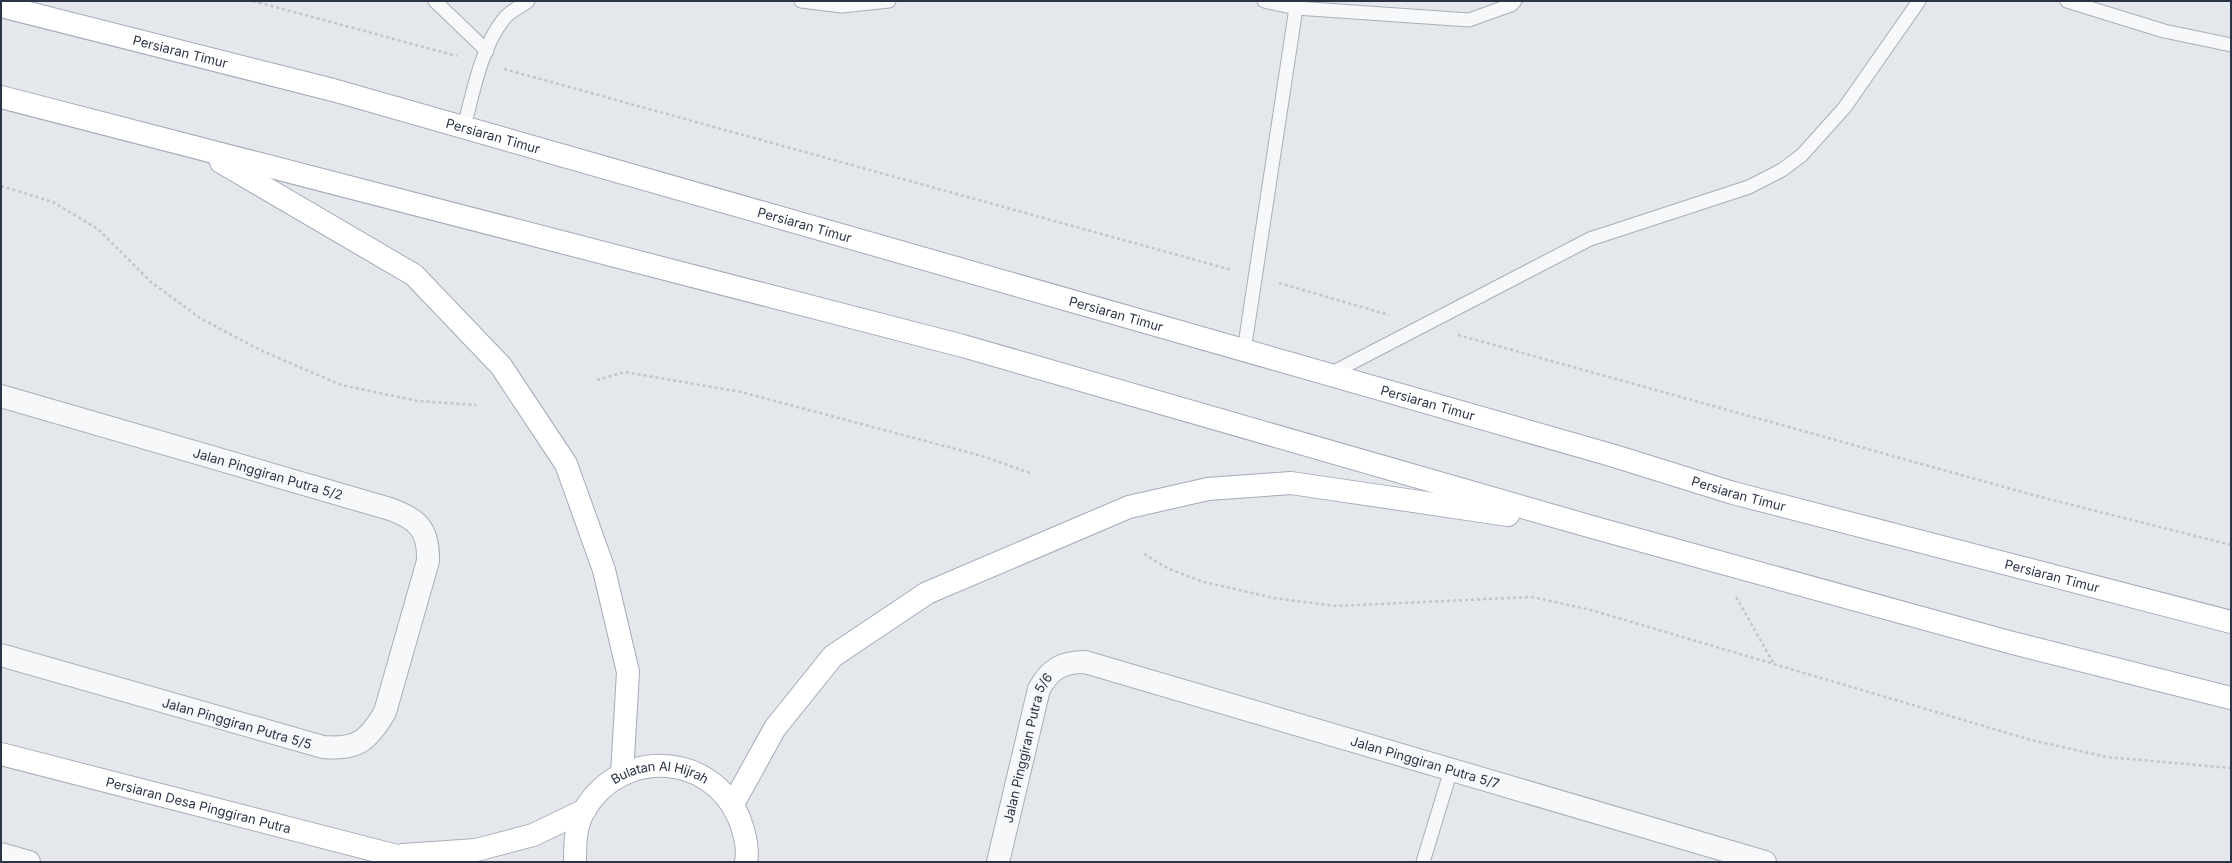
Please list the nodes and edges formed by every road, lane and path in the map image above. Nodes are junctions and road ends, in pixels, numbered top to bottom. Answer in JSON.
{"nodes":[{"id":1,"x":435,"y":1,"type":"edge"},
{"id":2,"x":528,"y":1,"type":"edge"},
{"id":3,"x":801,"y":1,"type":"edge"},
{"id":4,"x":889,"y":1,"type":"edge"},
{"id":5,"x":1264,"y":1,"type":"edge"},
{"id":6,"x":1515,"y":1,"type":"edge"},
{"id":7,"x":1919,"y":1,"type":"edge"},
{"id":8,"x":2068,"y":1,"type":"edge"},
{"id":9,"x":1,"y":6,"type":"edge"},
{"id":10,"x":1296,"y":8,"type":"junction"},
{"id":11,"x":2231,"y":45,"type":"edge"},
{"id":12,"x":487,"y":51,"type":"junction"},
{"id":13,"x":1,"y":97,"type":"edge"},
{"id":14,"x":464,"y":127,"type":"junction"},
{"id":15,"x":198,"y":148,"type":"junction"},
{"id":16,"x":1,"y":186,"type":"edge"},
{"id":17,"x":1244,"y":351,"type":"junction"},
{"id":18,"x":1328,"y":375,"type":"junction"},
{"id":19,"x":597,"y":380,"type":"dead end"},
{"id":20,"x":1,"y":396,"type":"edge"},
{"id":21,"x":476,"y":405,"type":"dead end"},
{"id":22,"x":1030,"y":473,"type":"dead end"},
{"id":23,"x":1592,"y":527,"type":"junction"},
{"id":24,"x":1144,"y":554,"type":"dead end"},
{"id":25,"x":1716,"y":561,"type":"junction"},
{"id":26,"x":2231,"y":622,"type":"edge"},
{"id":27,"x":407,"y":637,"type":"joint"},
{"id":28,"x":1,"y":655,"type":"edge"},
{"id":29,"x":1085,"y":662,"type":"joint"},
{"id":30,"x":1774,"y":664,"type":"junction"},
{"id":31,"x":2231,"y":698,"type":"edge"},
{"id":32,"x":1,"y":754,"type":"edge"},
{"id":33,"x":2231,"y":768,"type":"edge"},
{"id":34,"x":1451,"y":770,"type":"junction"},
{"id":35,"x":622,"y":774,"type":"junction"},
{"id":36,"x":733,"y":804,"type":"junction"},
{"id":37,"x":585,"y":810,"type":"junction"},
{"id":38,"x":1,"y":854,"type":"edge"},
{"id":39,"x":396,"y":855,"type":"junction"},
{"id":40,"x":747,"y":861,"type":"edge"},
{"id":41,"x":29,"y":862,"type":"edge"},
{"id":42,"x":420,"y":862,"type":"edge"},
{"id":43,"x":575,"y":862,"type":"edge"},
{"id":44,"x":998,"y":862,"type":"edge"},
{"id":45,"x":1423,"y":862,"type":"edge"},
{"id":46,"x":1765,"y":862,"type":"edge"}],
"edges":[{"from":1,"to":12,"type":"lane"},
{"from":2,"to":12,"type":"lane"},
{"from":3,"to":4,"type":"lane"},
{"from":5,"to":10,"type":"lane"},
{"from":6,"to":10,"type":"lane"},
{"from":7,"to":18,"type":"lane"},
{"from":8,"to":11,"type":"lane"},
{"from":9,"to":14,"type":"main road","name":"Persiaran Timur"},
{"from":10,"to":17,"type":"lane"},
{"from":12,"to":14,"type":"lane"},
{"from":13,"to":15,"type":"main road"},
{"from":14,"to":17,"type":"main road","name":"Persiaran Timur"},
{"from":15,"to":23,"type":"main road"},
{"from":15,"to":35,"type":"main road"},
{"from":16,"to":21,"type":"path"},
{"from":17,"to":18,"type":"main road","name":"Persiaran Timur"},
{"from":18,"to":26,"type":"main road","name":"Persiaran Timur"},
{"from":19,"to":22,"type":"path"},
{"from":20,"to":27,"type":"street","name":"Jalan Pinggiran Putra 5/2"},
{"from":23,"to":25,"type":"main road"},
{"from":23,"to":36,"type":"main road"},
{"from":24,"to":30,"type":"path"},
{"from":25,"to":30,"type":"path"},
{"from":25,"to":31,"type":"main road"},
{"from":27,"to":28,"type":"street","name":"Jalan Pinggiran Putra 5/5"},
{"from":29,"to":34,"type":"street","name":"Jalan Pinggiran Putra 5/7"},
{"from":29,"to":44,"type":"street","name":"Jalan Pinggiran Putra 5/6"},
{"from":30,"to":33,"type":"path"},
{"from":32,"to":39,"type":"main road","name":"Persiaran Desa Pinggiran Putra"},
{"from":34,"to":45,"type":"lane"},
{"from":34,"to":46,"type":"street","name":"Jalan Pinggiran Putra 5/7"},
{"from":35,"to":36,"type":"main road","name":"Bulatan Al Hijrah"},
{"from":35,"to":37,"type":"main road","name":"Bulatan Al Hijrah"},
{"from":36,"to":40,"type":"main road","name":"Bulatan Al Hijrah"},
{"from":37,"to":39,"type":"main road","name":"Persiaran Desa Pinggiran Putra"},
{"from":37,"to":43,"type":"main road","name":"Bulatan Al Hijrah"},
{"from":38,"to":41,"type":"street"},
{"from":39,"to":42,"type":"main road","name":"Persiaran Desa Pinggiran Putra"}]}
